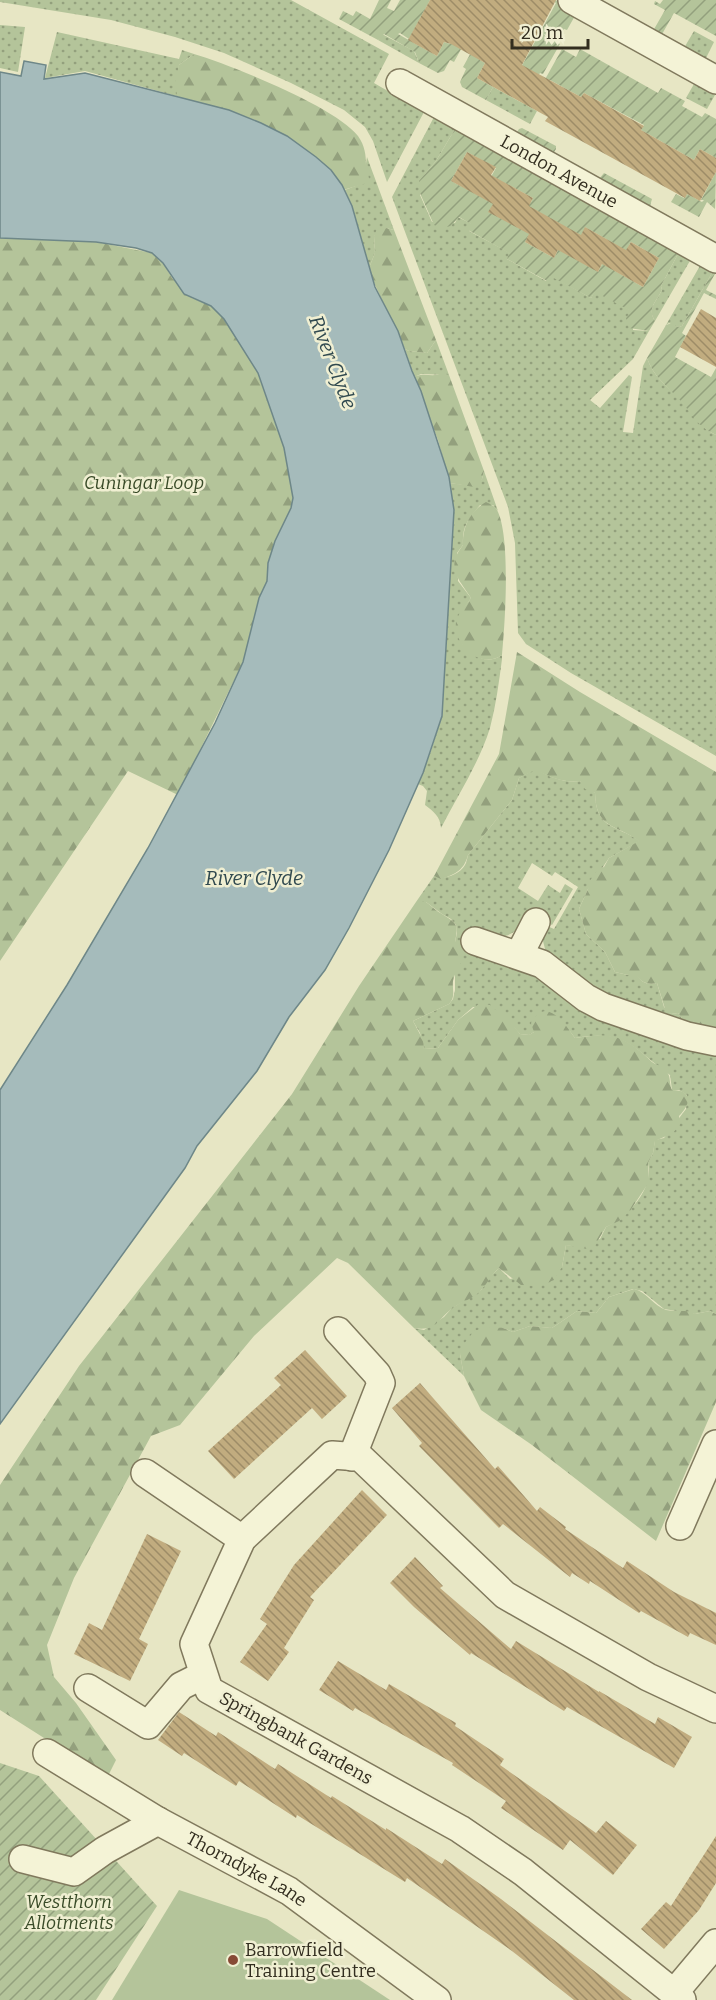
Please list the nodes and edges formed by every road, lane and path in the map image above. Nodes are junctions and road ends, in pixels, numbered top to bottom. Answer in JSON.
{"nodes":[{"id":1,"x":572,"y":0,"type":"edge"},
{"id":2,"x":716,"y":80,"type":"edge"},
{"id":3,"x":400,"y":83,"type":"dead end"},
{"id":4,"x":716,"y":259,"type":"edge"},
{"id":5,"x":536,"y":922,"type":"dead end"},
{"id":6,"x":475,"y":941,"type":"dead end"},
{"id":7,"x":519,"y":956,"type":"junction"},
{"id":8,"x":716,"y":1042,"type":"edge"},
{"id":9,"x":338,"y":1331,"type":"dead end"},
{"id":10,"x":716,"y":1444,"type":"edge"},
{"id":11,"x":352,"y":1457,"type":"junction"},
{"id":12,"x":145,"y":1473,"type":"dead end"},
{"id":13,"x":680,"y":1526,"type":"dead end"},
{"id":14,"x":243,"y":1539,"type":"junction"},
{"id":15,"x":203,"y":1674,"type":"junction"},
{"id":16,"x":88,"y":1688,"type":"dead end"},
{"id":17,"x":716,"y":1709,"type":"edge"},
{"id":18,"x":47,"y":1753,"type":"dead end"},
{"id":19,"x":158,"y":1821,"type":"junction"},
{"id":20,"x":23,"y":1859,"type":"dead end"},
{"id":21,"x":716,"y":1943,"type":"edge"},
{"id":22,"x":678,"y":1997,"type":"edge"},
{"id":23,"x":437,"y":2000,"type":"edge"}],
"edges":[{"from":1,"to":2,"type":"street"},
{"from":3,"to":4,"type":"street","name":"London Avenue"},
{"from":5,"to":7,"type":"street"},
{"from":6,"to":7,"type":"street"},
{"from":7,"to":8,"type":"street"},
{"from":9,"to":11,"type":"street"},
{"from":10,"to":13,"type":"street"},
{"from":11,"to":14,"type":"street","name":"Springbank Gardens"},
{"from":11,"to":17,"type":"street"},
{"from":12,"to":14,"type":"street"},
{"from":14,"to":15,"type":"street","name":"Springbank Gardens"},
{"from":15,"to":16,"type":"street"},
{"from":15,"to":22,"type":"street","name":"Springbank Gardens"},
{"from":18,"to":19,"type":"street","name":"Thorndyke Lane"},
{"from":19,"to":20,"type":"street"},
{"from":19,"to":23,"type":"street","name":"Thorndyke Lane"},
{"from":21,"to":22,"type":"street"}]}
